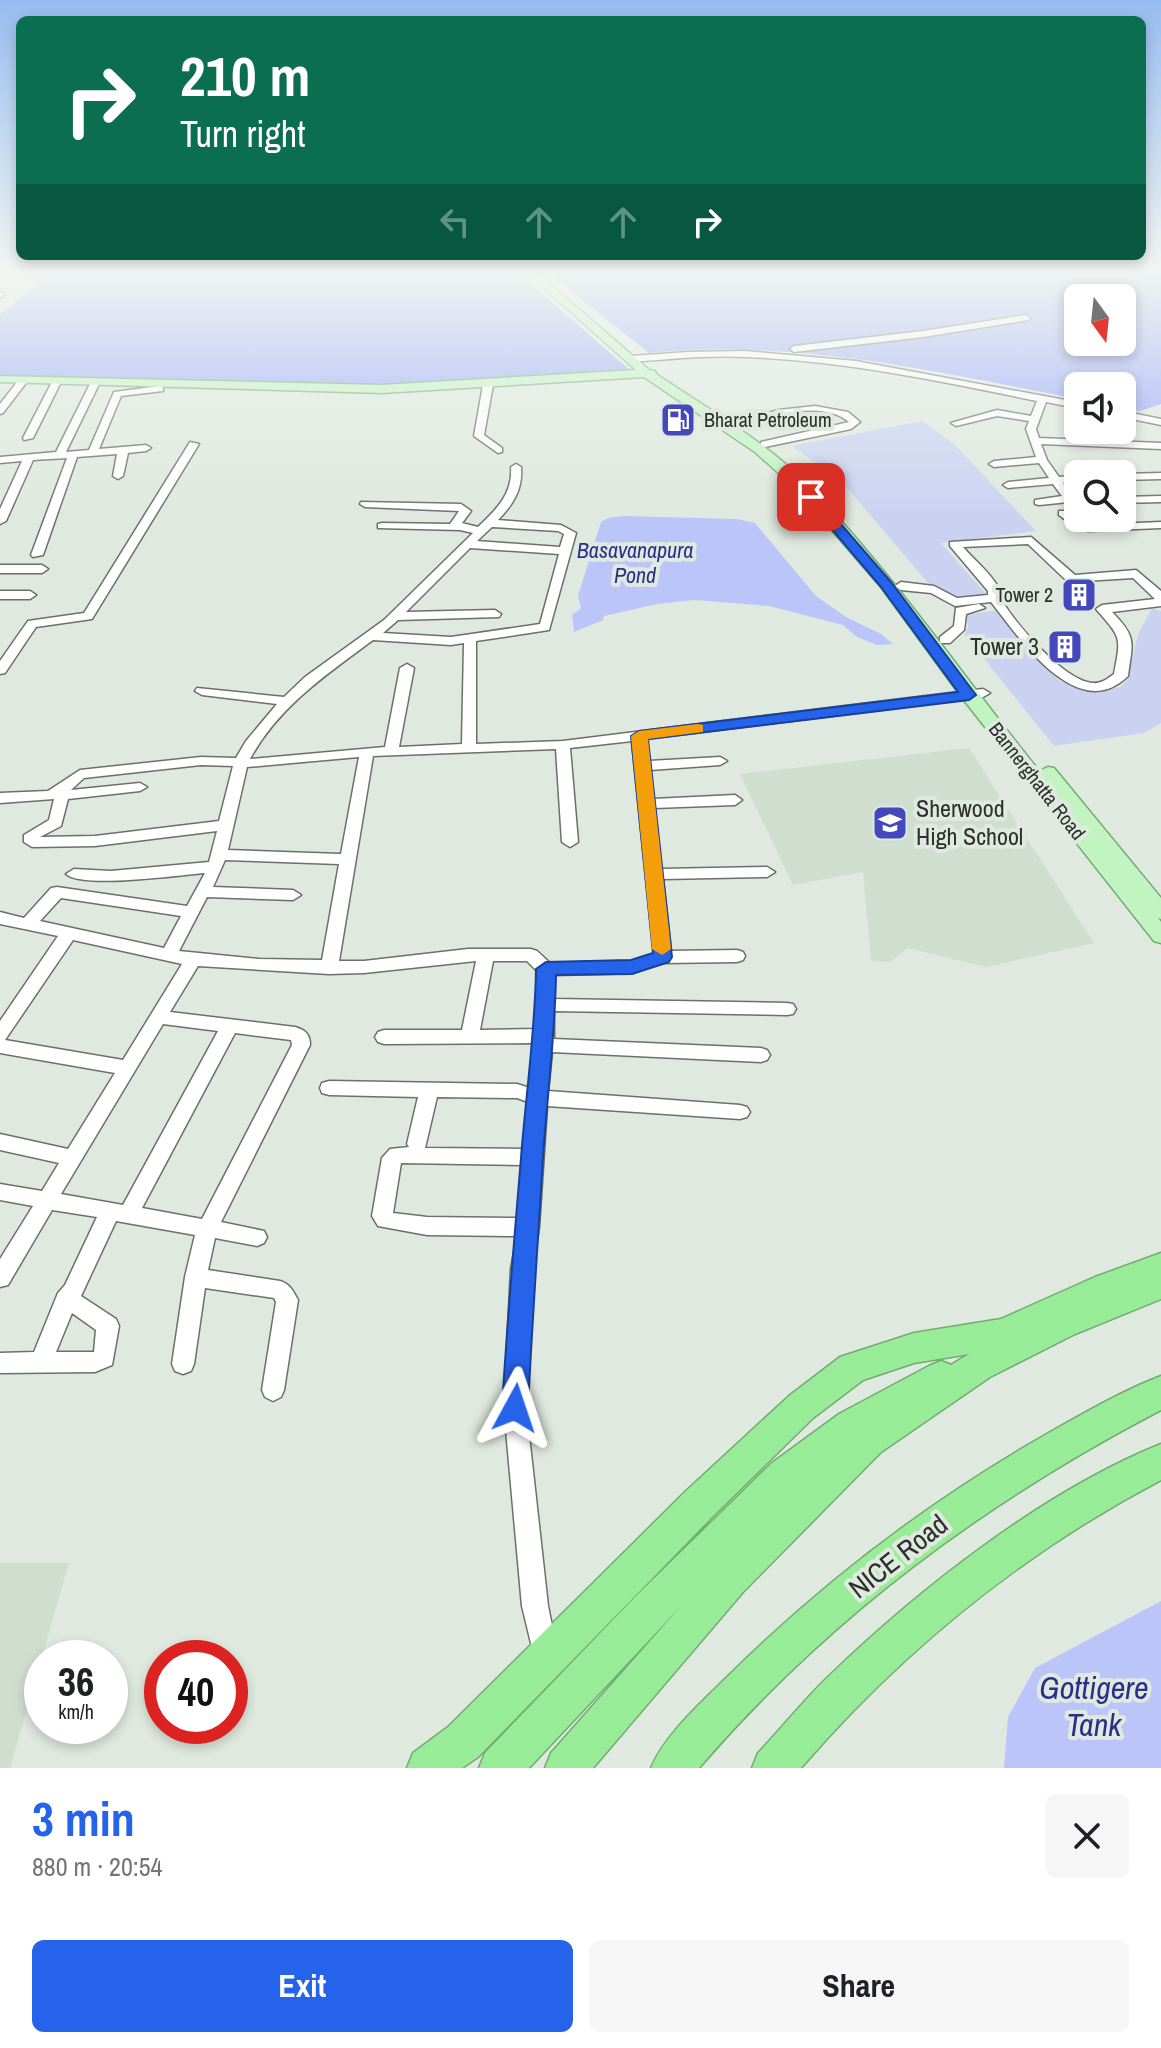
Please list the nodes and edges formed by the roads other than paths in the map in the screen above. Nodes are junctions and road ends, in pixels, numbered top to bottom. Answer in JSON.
{"nodes":[{"id":1,"x":630,"y":354,"type":"edge"},
{"id":2,"x":631,"y":354,"type":"edge"},
{"id":3,"x":695,"y":354,"type":"edge"},
{"id":4,"x":735,"y":354,"type":"edge"},
{"id":5,"x":746,"y":354,"type":"junction"},
{"id":6,"x":750,"y":354,"type":"edge"},
{"id":7,"x":645,"y":366,"type":"junction"},
{"id":8,"x":0,"y":379,"type":"edge"},
{"id":9,"x":24,"y":379,"type":"junction"},
{"id":10,"x":57,"y":380,"type":"junction"},
{"id":11,"x":96,"y":380,"type":"junction"},
{"id":12,"x":488,"y":385,"type":"junction"},
{"id":13,"x":160,"y":389,"type":"dead end"},
{"id":14,"x":0,"y":391,"type":"edge"},
{"id":15,"x":15,"y":391,"type":"junction"},
{"id":16,"x":1043,"y":398,"type":"junction"},
{"id":17,"x":1064,"y":403,"type":"edge"},
{"id":18,"x":2,"y":406,"type":"edge"},
{"id":19,"x":767,"y":415,"type":"junction"},
{"id":20,"x":1136,"y":417,"type":"edge"},
{"id":21,"x":1034,"y":419,"type":"junction"},
{"id":22,"x":1161,"y":422,"type":"edge"},
{"id":23,"x":734,"y":423,"type":"junction"},
{"id":24,"x":777,"y":423,"type":"dead end"},
{"id":25,"x":956,"y":423,"type":"dead end"},
{"id":26,"x":788,"y":430,"type":"dead end"},
{"id":27,"x":799,"y":437,"type":"junction"},
{"id":28,"x":28,"y":438,"type":"dead end"},
{"id":29,"x":1035,"y":441,"type":"junction"},
{"id":30,"x":1064,"y":442,"type":"edge"},
{"id":31,"x":194,"y":444,"type":"dead end"},
{"id":32,"x":765,"y":444,"type":"junction"},
{"id":33,"x":1090,"y":444,"type":"edge"},
{"id":34,"x":1112,"y":444,"type":"edge"},
{"id":35,"x":1133,"y":445,"type":"junction"},
{"id":36,"x":1161,"y":446,"type":"edge"},
{"id":37,"x":146,"y":448,"type":"dead end"},
{"id":38,"x":123,"y":450,"type":"junction"},
{"id":39,"x":498,"y":450,"type":"dead end"},
{"id":40,"x":93,"y":452,"type":"junction"},
{"id":41,"x":67,"y":453,"type":"junction"},
{"id":42,"x":29,"y":458,"type":"junction"},
{"id":43,"x":0,"y":460,"type":"edge"},
{"id":44,"x":1042,"y":460,"type":"junction"},
{"id":45,"x":1097,"y":460,"type":"dead end"},
{"id":46,"x":1139,"y":460,"type":"dead end"},
{"id":47,"x":994,"y":464,"type":"dead end"},
{"id":48,"x":516,"y":467,"type":"dead end"},
{"id":49,"x":118,"y":476,"type":"dead end"},
{"id":50,"x":1161,"y":476,"type":"edge"},
{"id":51,"x":1136,"y":477,"type":"edge"},
{"id":52,"x":1056,"y":478,"type":"junction"},
{"id":53,"x":1064,"y":478,"type":"edge"},
{"id":54,"x":1008,"y":485,"type":"dead end"},
{"id":55,"x":1064,"y":488,"type":"edge"},
{"id":56,"x":810,"y":489,"type":"junction"},
{"id":57,"x":1161,"y":499,"type":"edge"},
{"id":58,"x":1136,"y":500,"type":"edge"},
{"id":59,"x":1064,"y":501,"type":"edge"},
{"id":60,"x":1039,"y":502,"type":"dead end"},
{"id":61,"x":365,"y":504,"type":"dead end"},
{"id":62,"x":1063,"y":513,"type":"dead end"},
{"id":63,"x":0,"y":521,"type":"edge"},
{"id":64,"x":1161,"y":525,"type":"edge"},
{"id":65,"x":382,"y":526,"type":"dead end"},
{"id":66,"x":457,"y":527,"type":"junction"},
{"id":67,"x":484,"y":527,"type":"junction"},
{"id":68,"x":466,"y":544,"type":"junction"},
{"id":69,"x":565,"y":551,"type":"junction"},
{"id":70,"x":37,"y":555,"type":"dead end"},
{"id":71,"x":0,"y":569,"type":"edge"},
{"id":72,"x":42,"y":569,"type":"dead end"},
{"id":73,"x":901,"y":586,"type":"junction"},
{"id":74,"x":0,"y":595,"type":"edge"},
{"id":75,"x":30,"y":595,"type":"dead end"},
{"id":76,"x":1161,"y":600,"type":"edge"},
{"id":77,"x":997,"y":602,"type":"junction"},
{"id":78,"x":495,"y":614,"type":"dead end"},
{"id":79,"x":396,"y":616,"type":"junction"},
{"id":80,"x":371,"y":636,"type":"junction"},
{"id":81,"x":470,"y":639,"type":"junction"},
{"id":82,"x":945,"y":640,"type":"junction"},
{"id":83,"x":407,"y":668,"type":"dead end"},
{"id":84,"x":0,"y":670,"type":"edge"},
{"id":85,"x":202,"y":691,"type":"dead end"},
{"id":86,"x":976,"y":694,"type":"junction"},
{"id":87,"x":287,"y":701,"type":"junction"},
{"id":88,"x":639,"y":736,"type":"junction"},
{"id":89,"x":563,"y":745,"type":"junction"},
{"id":90,"x":469,"y":748,"type":"junction"},
{"id":91,"x":391,"y":751,"type":"junction"},
{"id":92,"x":367,"y":752,"type":"junction"},
{"id":93,"x":720,"y":761,"type":"dead end"},
{"id":94,"x":241,"y":762,"type":"junction"},
{"id":95,"x":642,"y":766,"type":"junction"},
{"id":96,"x":140,"y":787,"type":"dead end"},
{"id":97,"x":63,"y":792,"type":"junction"},
{"id":98,"x":0,"y":798,"type":"edge"},
{"id":99,"x":735,"y":800,"type":"dead end"},
{"id":100,"x":646,"y":804,"type":"junction"},
{"id":101,"x":226,"y":825,"type":"junction"},
{"id":102,"x":570,"y":842,"type":"dead end"},
{"id":103,"x":348,"y":859,"type":"junction"},
{"id":104,"x":217,"y":861,"type":"junction"},
{"id":105,"x":767,"y":872,"type":"dead end"},
{"id":106,"x":74,"y":874,"type":"dead end"},
{"id":107,"x":656,"y":874,"type":"junction"},
{"id":108,"x":203,"y":892,"type":"junction"},
{"id":109,"x":293,"y":895,"type":"dead end"},
{"id":110,"x":191,"y":912,"type":"junction"},
{"id":111,"x":1161,"y":912,"type":"edge"},
{"id":112,"x":0,"y":918,"type":"edge"},
{"id":113,"x":28,"y":924,"type":"junction"},
{"id":114,"x":69,"y":933,"type":"junction"},
{"id":115,"x":1161,"y":936,"type":"edge"},
{"id":116,"x":168,"y":955,"type":"junction"},
{"id":117,"x":486,"y":955,"type":"junction"},
{"id":118,"x":737,"y":956,"type":"dead end"},
{"id":119,"x":663,"y":957,"type":"junction"},
{"id":120,"x":193,"y":960,"type":"junction"},
{"id":121,"x":329,"y":968,"type":"junction"},
{"id":122,"x":546,"y":969,"type":"junction"},
{"id":123,"x":546,"y":1005,"type":"junction"},
{"id":124,"x":787,"y":1009,"type":"dead end"},
{"id":125,"x":158,"y":1017,"type":"junction"},
{"id":126,"x":229,"y":1027,"type":"junction"},
{"id":127,"x":0,"y":1035,"type":"edge"},
{"id":128,"x":470,"y":1036,"type":"junction"},
{"id":129,"x":384,"y":1037,"type":"dead end"},
{"id":130,"x":544,"y":1040,"type":"junction"},
{"id":131,"x":0,"y":1046,"type":"edge"},
{"id":132,"x":761,"y":1055,"type":"dead end"},
{"id":133,"x":127,"y":1068,"type":"junction"},
{"id":134,"x":329,"y":1088,"type":"dead end"},
{"id":135,"x":429,"y":1090,"type":"junction"},
{"id":136,"x":539,"y":1098,"type":"junction"},
{"id":137,"x":740,"y":1112,"type":"dead end"},
{"id":138,"x":0,"y":1142,"type":"edge"},
{"id":139,"x":417,"y":1144,"type":"dead end"},
{"id":140,"x":532,"y":1157,"type":"junction"},
{"id":141,"x":72,"y":1158,"type":"junction"},
{"id":142,"x":0,"y":1192,"type":"edge"},
{"id":143,"x":46,"y":1201,"type":"junction"},
{"id":144,"x":119,"y":1213,"type":"junction"},
{"id":145,"x":529,"y":1227,"type":"junction"},
{"id":146,"x":207,"y":1229,"type":"junction"},
{"id":147,"x":257,"y":1237,"type":"dead end"},
{"id":148,"x":1161,"y":1267,"type":"edge"},
{"id":149,"x":1,"y":1275,"type":"edge"},
{"id":150,"x":196,"y":1277,"type":"junction"},
{"id":151,"x":1161,"y":1285,"type":"edge"},
{"id":152,"x":69,"y":1293,"type":"junction"},
{"id":153,"x":1010,"y":1340,"type":"junction"},
{"id":154,"x":0,"y":1363,"type":"edge"},
{"id":155,"x":41,"y":1363,"type":"junction"},
{"id":156,"x":183,"y":1364,"type":"dead end"},
{"id":157,"x":978,"y":1366,"type":"junction"},
{"id":158,"x":273,"y":1390,"type":"dead end"},
{"id":159,"x":1161,"y":1392,"type":"edge"},
{"id":160,"x":1161,"y":1461,"type":"edge"},
{"id":161,"x":546,"y":1661,"type":"junction"},
{"id":162,"x":428,"y":1768,"type":"edge"},
{"id":163,"x":500,"y":1768,"type":"edge"},
{"id":164,"x":566,"y":1768,"type":"edge"},
{"id":165,"x":672,"y":1768,"type":"edge"},
{"id":166,"x":773,"y":1768,"type":"edge"}],
"edges":[{"from":1,"to":7,"type":"main road","name":"Bannerghatta Road"},
{"from":2,"to":7,"type":"main road","name":"Bannerghatta Road"},
{"from":3,"to":7,"type":"street"},
{"from":4,"to":5,"type":"street"},
{"from":5,"to":6,"type":"street"},
{"from":5,"to":16,"type":"street"},
{"from":7,"to":12,"type":"main road"},
{"from":7,"to":23,"type":"main road","name":"Bannerghatta Road"},
{"from":7,"to":56,"type":"main road","name":"Bannerghatta Road"},
{"from":8,"to":9,"type":"main road"},
{"from":9,"to":10,"type":"main road"},
{"from":9,"to":15,"type":"street"},
{"from":10,"to":11,"type":"main road"},
{"from":10,"to":28,"type":"street"},
{"from":11,"to":12,"type":"main road"},
{"from":11,"to":41,"type":"street"},
{"from":12,"to":39,"type":"street"},
{"from":13,"to":40,"type":"street"},
{"from":14,"to":15,"type":"street"},
{"from":15,"to":18,"type":"street"},
{"from":16,"to":17,"type":"street"},
{"from":16,"to":21,"type":"street"},
{"from":19,"to":23,"type":"street"},
{"from":19,"to":24,"type":"street"},
{"from":19,"to":27,"type":"street"},
{"from":20,"to":22,"type":"street"},
{"from":21,"to":25,"type":"street"},
{"from":21,"to":29,"type":"street"},
{"from":23,"to":32,"type":"main road","name":"Bannerghatta Road"},
{"from":26,"to":27,"type":"street"},
{"from":27,"to":32,"type":"street"},
{"from":29,"to":30,"type":"street"},
{"from":29,"to":44,"type":"street"},
{"from":31,"to":84,"type":"street"},
{"from":32,"to":56,"type":"main road","name":"Bannerghatta Road"},
{"from":33,"to":45,"type":"street"},
{"from":34,"to":35,"type":"street"},
{"from":35,"to":36,"type":"street"},
{"from":35,"to":46,"type":"street"},
{"from":37,"to":38,"type":"street"},
{"from":38,"to":40,"type":"street"},
{"from":38,"to":49,"type":"street"},
{"from":40,"to":41,"type":"street"},
{"from":41,"to":42,"type":"street"},
{"from":41,"to":70,"type":"street"},
{"from":42,"to":43,"type":"street"},
{"from":42,"to":63,"type":"street"},
{"from":44,"to":47,"type":"street"},
{"from":44,"to":52,"type":"street"},
{"from":48,"to":67,"type":"street"},
{"from":50,"to":51,"type":"street"},
{"from":52,"to":53,"type":"street"},
{"from":52,"to":54,"type":"street"},
{"from":52,"to":55,"type":"street"},
{"from":56,"to":73,"type":"main road","name":"Bannerghatta Road"},
{"from":56,"to":86,"type":"main road","name":"Bannerghatta Road"},
{"from":57,"to":58,"type":"street"},
{"from":59,"to":60,"type":"street"},
{"from":61,"to":66,"type":"street"},
{"from":62,"to":64,"type":"street"},
{"from":65,"to":66,"type":"street"},
{"from":66,"to":67,"type":"street"},
{"from":67,"to":68,"type":"street"},
{"from":67,"to":69,"type":"street"},
{"from":68,"to":69,"type":"street"},
{"from":68,"to":79,"type":"street"},
{"from":69,"to":81,"type":"street"},
{"from":71,"to":72,"type":"street"},
{"from":73,"to":77,"type":"street"},
{"from":73,"to":82,"type":"main road","name":"Bannerghatta Road"},
{"from":74,"to":75,"type":"street"},
{"from":76,"to":77,"type":"street"},
{"from":76,"to":77,"type":"street"},
{"from":77,"to":82,"type":"street"},
{"from":78,"to":79,"type":"street"},
{"from":79,"to":80,"type":"street"},
{"from":80,"to":81,"type":"street"},
{"from":80,"to":87,"type":"street"},
{"from":81,"to":90,"type":"street"},
{"from":82,"to":86,"type":"main road","name":"Bannerghatta Road"},
{"from":83,"to":91,"type":"street"},
{"from":85,"to":87,"type":"street"},
{"from":86,"to":88,"type":"street"},
{"from":86,"to":111,"type":"main road","name":"Bannerghatta Road"},
{"from":86,"to":115,"type":"main road","name":"Bannerghatta Road"},
{"from":87,"to":94,"type":"street"},
{"from":88,"to":89,"type":"street"},
{"from":88,"to":95,"type":"street"},
{"from":89,"to":90,"type":"street"},
{"from":89,"to":102,"type":"street"},
{"from":90,"to":91,"type":"street"},
{"from":91,"to":92,"type":"street"},
{"from":92,"to":94,"type":"street"},
{"from":92,"to":103,"type":"street"},
{"from":93,"to":95,"type":"street"},
{"from":94,"to":97,"type":"street"},
{"from":94,"to":101,"type":"street"},
{"from":95,"to":100,"type":"street"},
{"from":96,"to":97,"type":"street"},
{"from":97,"to":98,"type":"street"},
{"from":97,"to":101,"type":"street"},
{"from":99,"to":100,"type":"street"},
{"from":100,"to":107,"type":"street"},
{"from":101,"to":104,"type":"street"},
{"from":103,"to":104,"type":"street"},
{"from":103,"to":121,"type":"street"},
{"from":104,"to":106,"type":"street"},
{"from":104,"to":108,"type":"street"},
{"from":105,"to":107,"type":"street"},
{"from":107,"to":119,"type":"street"},
{"from":108,"to":109,"type":"street"},
{"from":108,"to":110,"type":"street"},
{"from":110,"to":113,"type":"street"},
{"from":110,"to":116,"type":"street"},
{"from":112,"to":113,"type":"street"},
{"from":113,"to":114,"type":"street"},
{"from":114,"to":116,"type":"street"},
{"from":114,"to":127,"type":"street"},
{"from":116,"to":120,"type":"street"},
{"from":117,"to":121,"type":"street"},
{"from":117,"to":122,"type":"street"},
{"from":117,"to":128,"type":"street"},
{"from":118,"to":119,"type":"street"},
{"from":119,"to":122,"type":"street"},
{"from":120,"to":121,"type":"street"},
{"from":120,"to":125,"type":"street"},
{"from":122,"to":123,"type":"street"},
{"from":123,"to":124,"type":"street"},
{"from":123,"to":130,"type":"street"},
{"from":125,"to":126,"type":"street"},
{"from":125,"to":133,"type":"street"},
{"from":126,"to":144,"type":"street"},
{"from":126,"to":146,"type":"street"},
{"from":128,"to":129,"type":"street"},
{"from":128,"to":130,"type":"street"},
{"from":130,"to":132,"type":"street"},
{"from":130,"to":136,"type":"street"},
{"from":131,"to":133,"type":"street"},
{"from":133,"to":141,"type":"street"},
{"from":134,"to":135,"type":"street"},
{"from":135,"to":136,"type":"street"},
{"from":135,"to":139,"type":"street"},
{"from":136,"to":137,"type":"street"},
{"from":136,"to":140,"type":"street"},
{"from":138,"to":141,"type":"street"},
{"from":140,"to":145,"type":"street"},
{"from":140,"to":145,"type":"street"},
{"from":141,"to":143,"type":"street"},
{"from":142,"to":143,"type":"street"},
{"from":143,"to":144,"type":"street"},
{"from":143,"to":149,"type":"street"},
{"from":144,"to":146,"type":"street"},
{"from":144,"to":152,"type":"street"},
{"from":145,"to":161,"type":"street"},
{"from":146,"to":147,"type":"street"},
{"from":146,"to":150,"type":"street"},
{"from":148,"to":153,"type":"highway"},
{"from":150,"to":156,"type":"street"},
{"from":150,"to":158,"type":"street"},
{"from":151,"to":153,"type":"highway"},
{"from":152,"to":155,"type":"street"},
{"from":152,"to":155,"type":"street"},
{"from":153,"to":157,"type":"highway"},
{"from":153,"to":161,"type":"highway"},
{"from":154,"to":155,"type":"street"},
{"from":157,"to":163,"type":"highway"},
{"from":157,"to":164,"type":"highway"},
{"from":159,"to":165,"type":"highway","name":"NICE Road"},
{"from":160,"to":166,"type":"highway"},
{"from":161,"to":162,"type":"highway"}]}
